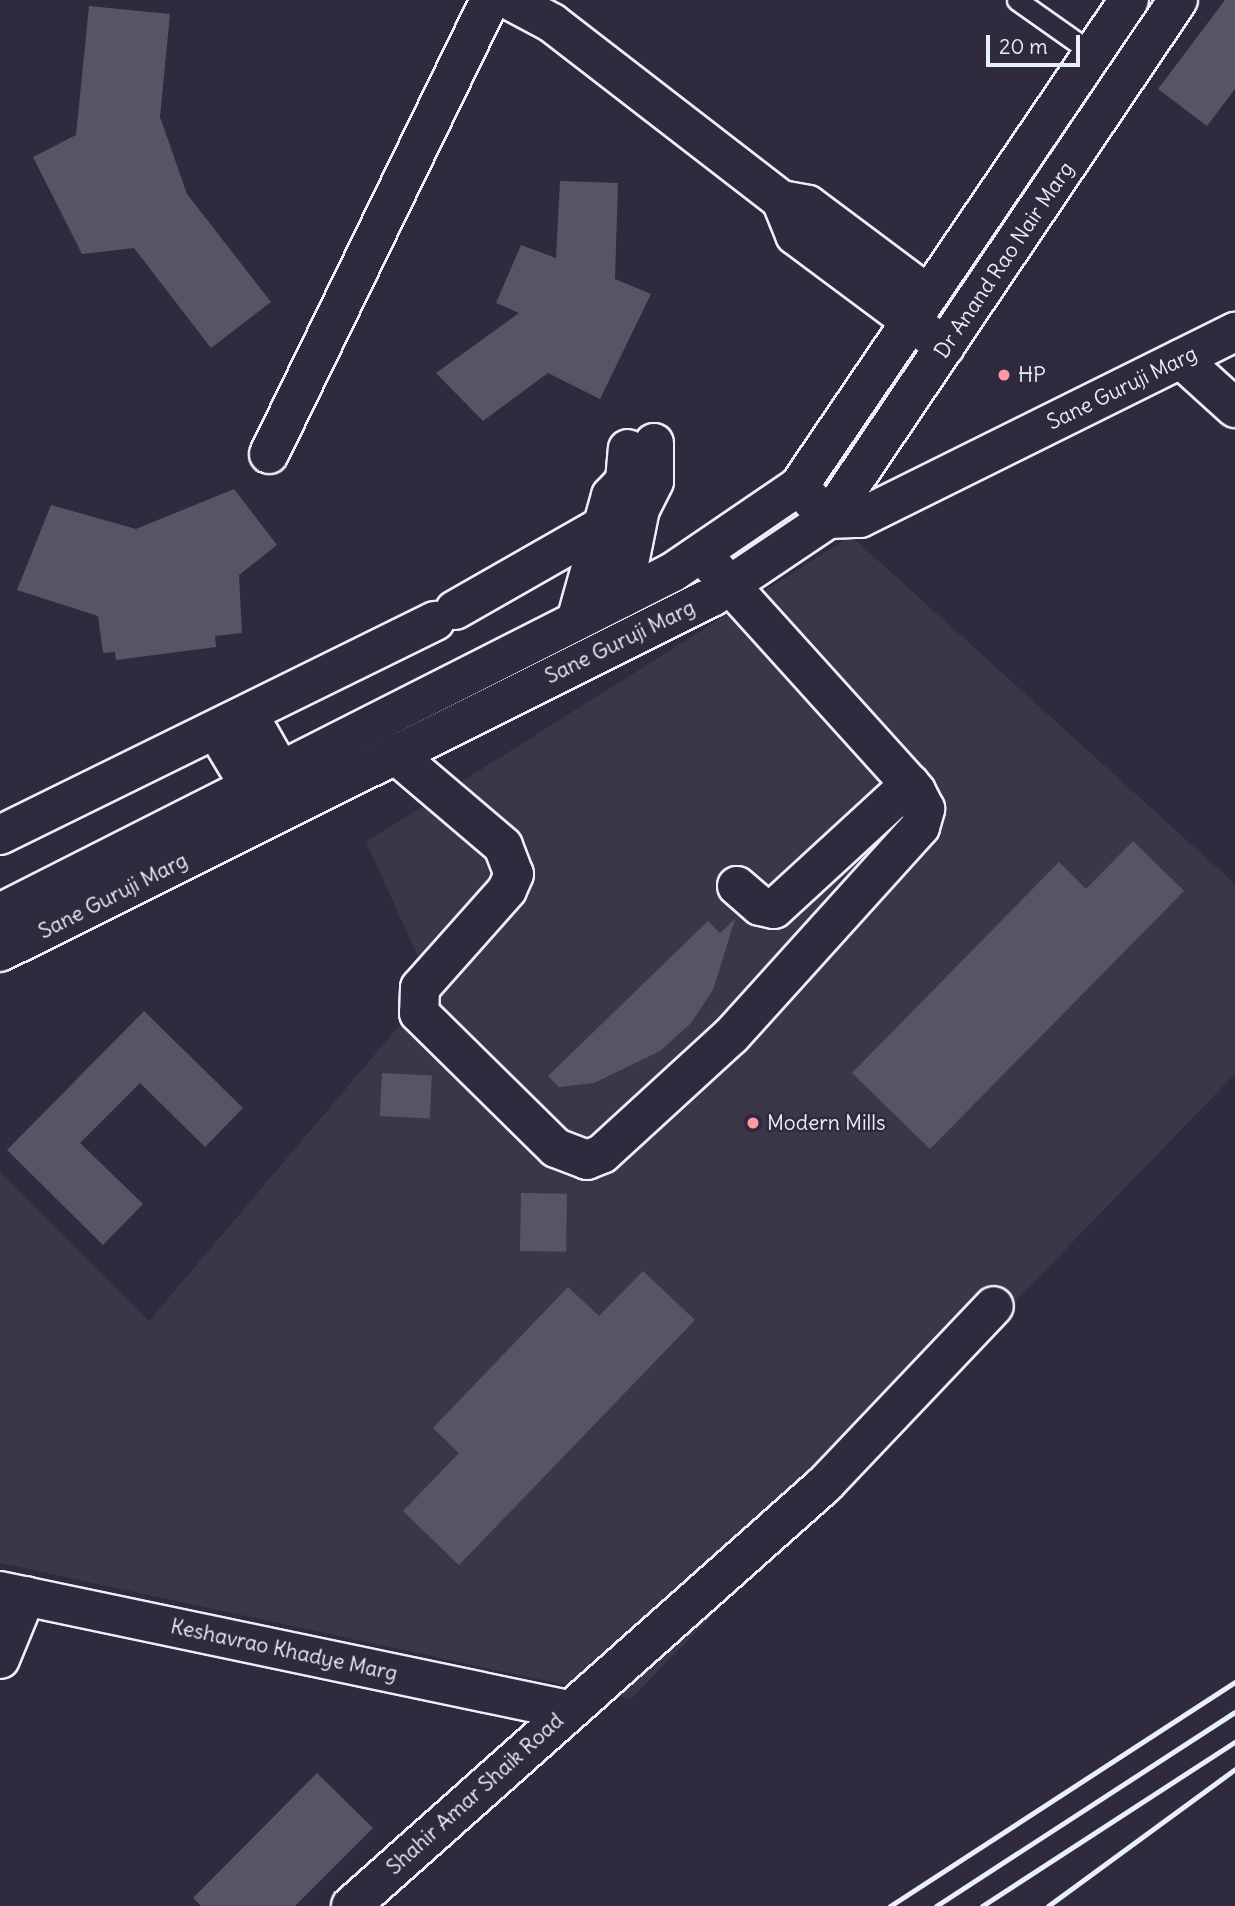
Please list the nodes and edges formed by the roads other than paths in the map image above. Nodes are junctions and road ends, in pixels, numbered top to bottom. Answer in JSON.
{"nodes":[{"id":1,"x":490,"y":0,"type":"edge"},
{"id":2,"x":509,"y":0,"type":"edge"},
{"id":3,"x":1017,"y":0,"type":"edge"},
{"id":4,"x":1129,"y":0,"type":"edge"},
{"id":5,"x":1178,"y":0,"type":"edge"},
{"id":6,"x":1092,"y":54,"type":"junction"},
{"id":7,"x":918,"y":307,"type":"junction"},
{"id":8,"x":1235,"y":332,"type":"edge"},
{"id":9,"x":945,"y":347,"type":"junction"},
{"id":10,"x":1181,"y":359,"type":"junction"},
{"id":11,"x":1235,"y":408,"type":"edge"},
{"id":12,"x":270,"y":454,"type":"dead end"},
{"id":13,"x":799,"y":486,"type":"junction"},
{"id":14,"x":828,"y":519,"type":"junction"},
{"id":15,"x":602,"y":526,"type":"junction"},
{"id":16,"x":702,"y":554,"type":"junction"},
{"id":17,"x":728,"y":588,"type":"junction"},
{"id":18,"x":622,"y":598,"type":"junction"},
{"id":19,"x":576,"y":621,"type":"junction"},
{"id":20,"x":232,"y":722,"type":"junction"},
{"id":21,"x":395,"y":754,"type":"junction"},
{"id":22,"x":910,"y":784,"type":"junction"},
{"id":23,"x":274,"y":795,"type":"junction"},
{"id":24,"x":0,"y":835,"type":"edge"},
{"id":25,"x":737,"y":886,"type":"dead end"},
{"id":26,"x":79,"y":893,"type":"junction"},
{"id":27,"x":0,"y":913,"type":"edge"},
{"id":28,"x":0,"y":952,"type":"edge"},
{"id":29,"x":994,"y":1306,"type":"dead end"},
{"id":30,"x":13,"y":1593,"type":"edge"},
{"id":31,"x":0,"y":1659,"type":"edge"},
{"id":32,"x":568,"y":1710,"type":"junction"},
{"id":33,"x":351,"y":1906,"type":"edge"}],
"edges":[{"from":1,"to":12,"type":"street"},
{"from":2,"to":7,"type":"street"},
{"from":3,"to":6,"type":"lane"},
{"from":4,"to":6,"type":"street","name":"Dr Anand Rao Nair Marg"},
{"from":5,"to":9,"type":"street","name":"Dr Anand Rao Nair Marg"},
{"from":6,"to":7,"type":"street","name":"Dr Anand Rao Nair Marg"},
{"from":7,"to":9,"type":"street"},
{"from":7,"to":13,"type":"street","name":"Dr Anand Rao Nair Marg"},
{"from":8,"to":10,"type":"street","name":"Sane Guruji Marg"},
{"from":9,"to":14,"type":"street","name":"Dr Anand Rao Nair Marg"},
{"from":10,"to":11,"type":"street"},
{"from":10,"to":14,"type":"street","name":"Sane Guruji Marg"},
{"from":13,"to":14,"type":"street"},
{"from":13,"to":16,"type":"street","name":"Sane Guruji Marg"},
{"from":14,"to":17,"type":"street","name":"Sane Guruji Marg"},
{"from":15,"to":18,"type":"street"},
{"from":15,"to":19,"type":"street"},
{"from":15,"to":20,"type":"street"},
{"from":16,"to":17,"type":"street"},
{"from":16,"to":18,"type":"street","name":"Sane Guruji Marg"},
{"from":17,"to":21,"type":"street","name":"Sane Guruji Marg"},
{"from":17,"to":22,"type":"street"},
{"from":18,"to":19,"type":"street","name":"Sane Guruji Marg"},
{"from":19,"to":23,"type":"street","name":"Sane Guruji Marg"},
{"from":20,"to":23,"type":"street"},
{"from":20,"to":24,"type":"street"},
{"from":21,"to":22,"type":"street"},
{"from":21,"to":23,"type":"street","name":"Sane Guruji Marg"},
{"from":22,"to":25,"type":"street"},
{"from":23,"to":26,"type":"street","name":"Sane Guruji Marg"},
{"from":26,"to":27,"type":"street","name":"Sane Guruji Marg"},
{"from":26,"to":28,"type":"street","name":"Sane Guruji Marg"},
{"from":29,"to":32,"type":"street","name":"Shahir Amar Shaik Road"},
{"from":30,"to":31,"type":"street"},
{"from":30,"to":32,"type":"street","name":"Keshavrao Khadye Marg"},
{"from":32,"to":33,"type":"street","name":"Shahir Amar Shaik Road"}]}
